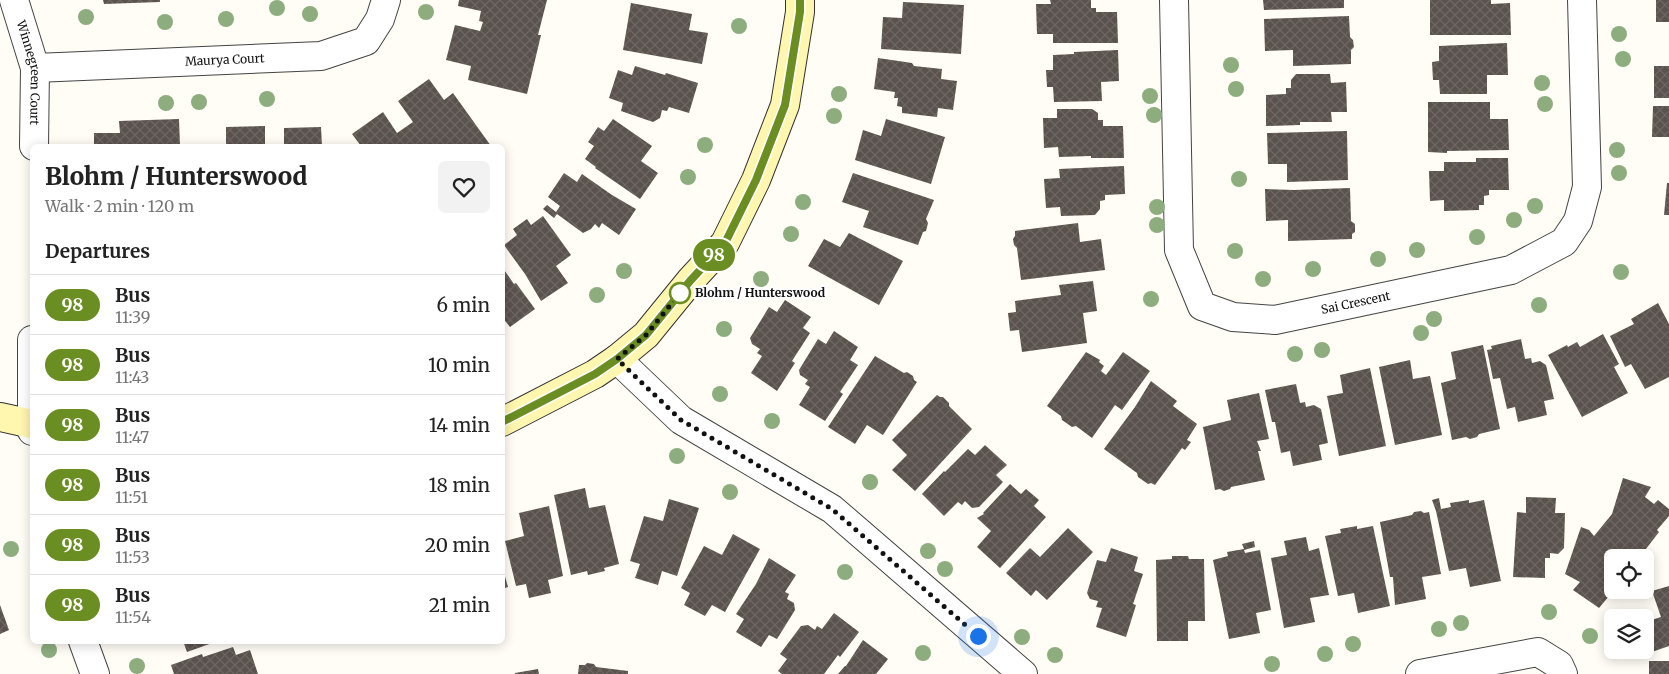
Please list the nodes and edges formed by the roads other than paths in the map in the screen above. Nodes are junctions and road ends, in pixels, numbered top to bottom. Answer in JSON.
{"nodes":[{"id":1,"x":14,"y":0,"type":"edge"},
{"id":2,"x":386,"y":0,"type":"edge"},
{"id":3,"x":800,"y":0,"type":"edge"},
{"id":4,"x":1174,"y":0,"type":"edge"},
{"id":5,"x":1582,"y":0,"type":"edge"},
{"id":6,"x":35,"y":68,"type":"junction"},
{"id":7,"x":34,"y":144,"type":"edge"},
{"id":8,"x":617,"y":359,"type":"junction"},
{"id":9,"x":0,"y":417,"type":"edge"},
{"id":10,"x":505,"y":420,"type":"edge"},
{"id":11,"x":30,"y":425,"type":"edge"},
{"id":12,"x":84,"y":644,"type":"edge"},
{"id":13,"x":95,"y":674,"type":"edge"},
{"id":14,"x":1023,"y":674,"type":"edge"},
{"id":15,"x":1420,"y":674,"type":"edge"},
{"id":16,"x":1563,"y":674,"type":"edge"}],
"edges":[{"from":1,"to":6,"type":"street","name":"Winnegreen Court"},
{"from":2,"to":6,"type":"street","name":"Maurya Court"},
{"from":3,"to":8,"type":"street"},
{"from":4,"to":5,"type":"street","name":"Sai Crescent"},
{"from":6,"to":7,"type":"street","name":"Winnegreen Court"},
{"from":8,"to":10,"type":"street"},
{"from":8,"to":14,"type":"street"},
{"from":9,"to":11,"type":"street"},
{"from":12,"to":13,"type":"street"},
{"from":15,"to":16,"type":"street"}]}
